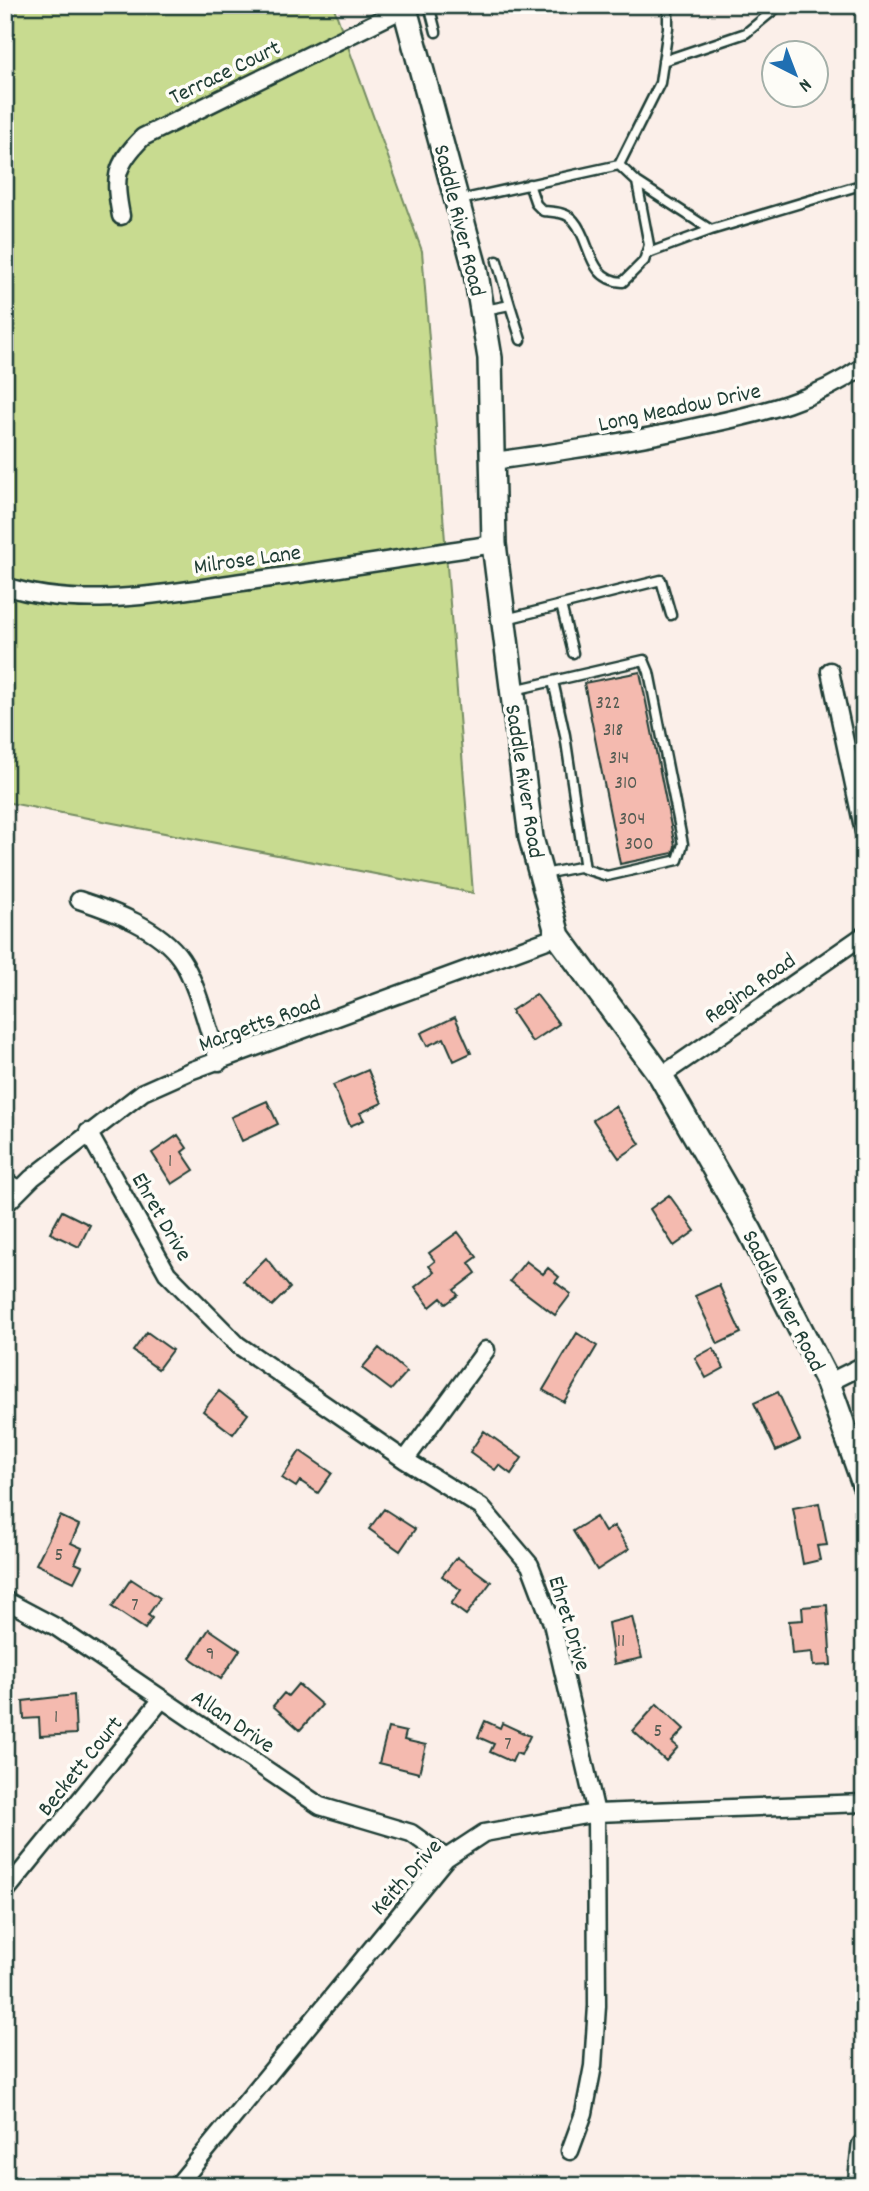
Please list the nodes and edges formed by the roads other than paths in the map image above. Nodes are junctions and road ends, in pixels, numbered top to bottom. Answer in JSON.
{"nodes":[{"id":1,"x":668,"y":5,"type":"edge"},
{"id":2,"x":780,"y":5,"type":"edge"},
{"id":3,"x":429,"y":8,"type":"edge"},
{"id":4,"x":406,"y":11,"type":"edge"},
{"id":5,"x":436,"y":32,"type":"dead end"},
{"id":6,"x":663,"y":61,"type":"junction"},
{"id":7,"x":619,"y":165,"type":"junction"},
{"id":8,"x":637,"y":182,"type":"junction"},
{"id":9,"x":529,"y":184,"type":"junction"},
{"id":10,"x":864,"y":184,"type":"edge"},
{"id":11,"x":457,"y":201,"type":"junction"},
{"id":12,"x":121,"y":216,"type":"dead end"},
{"id":13,"x":711,"y":230,"type":"junction"},
{"id":14,"x":646,"y":254,"type":"junction"},
{"id":15,"x":497,"y":261,"type":"dead end"},
{"id":16,"x":510,"y":305,"type":"junction"},
{"id":17,"x":482,"y":310,"type":"junction"},
{"id":18,"x":521,"y":340,"type":"dead end"},
{"id":19,"x":864,"y":366,"type":"edge"},
{"id":20,"x":494,"y":461,"type":"junction"},
{"id":21,"x":494,"y":544,"type":"junction"},
{"id":22,"x":5,"y":586,"type":"edge"},
{"id":23,"x":561,"y":606,"type":"junction"},
{"id":24,"x":671,"y":615,"type":"dead end"},
{"id":25,"x":503,"y":620,"type":"junction"},
{"id":26,"x":573,"y":653,"type":"dead end"},
{"id":27,"x":830,"y":671,"type":"dead end"},
{"id":28,"x":552,"y":681,"type":"junction"},
{"id":29,"x":512,"y":690,"type":"junction"},
{"id":30,"x":864,"y":832,"type":"edge"},
{"id":31,"x":585,"y":869,"type":"junction"},
{"id":32,"x":541,"y":875,"type":"junction"},
{"id":33,"x":79,"y":900,"type":"dead end"},
{"id":34,"x":864,"y":935,"type":"edge"},
{"id":35,"x":558,"y":936,"type":"junction"},
{"id":36,"x":219,"y":1062,"type":"junction"},
{"id":37,"x":661,"y":1076,"type":"junction"},
{"id":38,"x":88,"y":1132,"type":"junction"},
{"id":39,"x":5,"y":1177,"type":"edge"},
{"id":40,"x":23,"y":1187,"type":"junction"},
{"id":41,"x":5,"y":1205,"type":"edge"},
{"id":42,"x":486,"y":1350,"type":"dead end"},
{"id":43,"x":864,"y":1365,"type":"edge"},
{"id":44,"x":828,"y":1383,"type":"junction"},
{"id":45,"x":405,"y":1460,"type":"junction"},
{"id":46,"x":864,"y":1484,"type":"edge"},
{"id":47,"x":5,"y":1600,"type":"edge"},
{"id":48,"x":162,"y":1699,"type":"junction"},
{"id":49,"x":864,"y":1803,"type":"edge"},
{"id":50,"x":596,"y":1813,"type":"junction"},
{"id":51,"x":446,"y":1858,"type":"junction"},
{"id":52,"x":5,"y":1892,"type":"edge"},
{"id":53,"x":864,"y":2146,"type":"edge"},
{"id":54,"x":570,"y":2151,"type":"dead end"},
{"id":55,"x":177,"y":2186,"type":"edge"},
{"id":56,"x":860,"y":2186,"type":"edge"}],
"edges":[{"from":1,"to":6,"type":"lane"},
{"from":2,"to":6,"type":"lane"},
{"from":3,"to":4,"type":"lane"},
{"from":3,"to":5,"type":"lane"},
{"from":4,"to":11,"type":"main road","name":"Saddle River Road"},
{"from":4,"to":12,"type":"street","name":"Terrace Court"},
{"from":6,"to":7,"type":"lane"},
{"from":7,"to":8,"type":"lane"},
{"from":7,"to":9,"type":"lane"},
{"from":8,"to":13,"type":"lane"},
{"from":8,"to":14,"type":"lane"},
{"from":9,"to":11,"type":"lane"},
{"from":9,"to":14,"type":"lane"},
{"from":10,"to":13,"type":"lane"},
{"from":11,"to":17,"type":"main road","name":"Saddle River Road"},
{"from":13,"to":14,"type":"lane"},
{"from":15,"to":16,"type":"lane"},
{"from":16,"to":17,"type":"lane"},
{"from":16,"to":18,"type":"lane"},
{"from":17,"to":20,"type":"main road","name":"Saddle River Road"},
{"from":19,"to":20,"type":"street","name":"Long Meadow Drive"},
{"from":20,"to":21,"type":"main road","name":"Saddle River Road"},
{"from":21,"to":22,"type":"street","name":"Milrose Lane"},
{"from":21,"to":25,"type":"main road","name":"Saddle River Road"},
{"from":23,"to":24,"type":"lane"},
{"from":23,"to":25,"type":"lane"},
{"from":23,"to":26,"type":"lane"},
{"from":25,"to":29,"type":"main road","name":"Saddle River Road"},
{"from":27,"to":30,"type":"street"},
{"from":28,"to":29,"type":"lane"},
{"from":28,"to":31,"type":"lane"},
{"from":28,"to":31,"type":"lane"},
{"from":29,"to":32,"type":"main road","name":"Saddle River Road"},
{"from":31,"to":32,"type":"lane"},
{"from":32,"to":35,"type":"main road","name":"Saddle River Road"},
{"from":33,"to":36,"type":"street"},
{"from":34,"to":37,"type":"street","name":"Regina Road"},
{"from":35,"to":36,"type":"street","name":"Margetts Road"},
{"from":35,"to":37,"type":"main road","name":"Saddle River Road"},
{"from":36,"to":38,"type":"street","name":"Margetts Road"},
{"from":37,"to":44,"type":"main road","name":"Saddle River Road"},
{"from":38,"to":40,"type":"street","name":"Margetts Road"},
{"from":38,"to":45,"type":"street","name":"Ehret Drive"},
{"from":39,"to":40,"type":"lane"},
{"from":40,"to":41,"type":"street","name":"Margetts Road"},
{"from":42,"to":45,"type":"street"},
{"from":43,"to":44,"type":"street"},
{"from":44,"to":46,"type":"main road","name":"Saddle River Road"},
{"from":45,"to":50,"type":"street","name":"Ehret Drive"},
{"from":47,"to":48,"type":"street","name":"Allan Drive"},
{"from":48,"to":51,"type":"street","name":"Allan Drive"},
{"from":48,"to":52,"type":"street","name":"Beckett Court"},
{"from":49,"to":50,"type":"street","name":"Keith Drive"},
{"from":50,"to":51,"type":"street","name":"Keith Drive"},
{"from":50,"to":54,"type":"street","name":"Ehret Drive"},
{"from":51,"to":55,"type":"street","name":"Keith Drive"},
{"from":53,"to":56,"type":"main road"}]}
